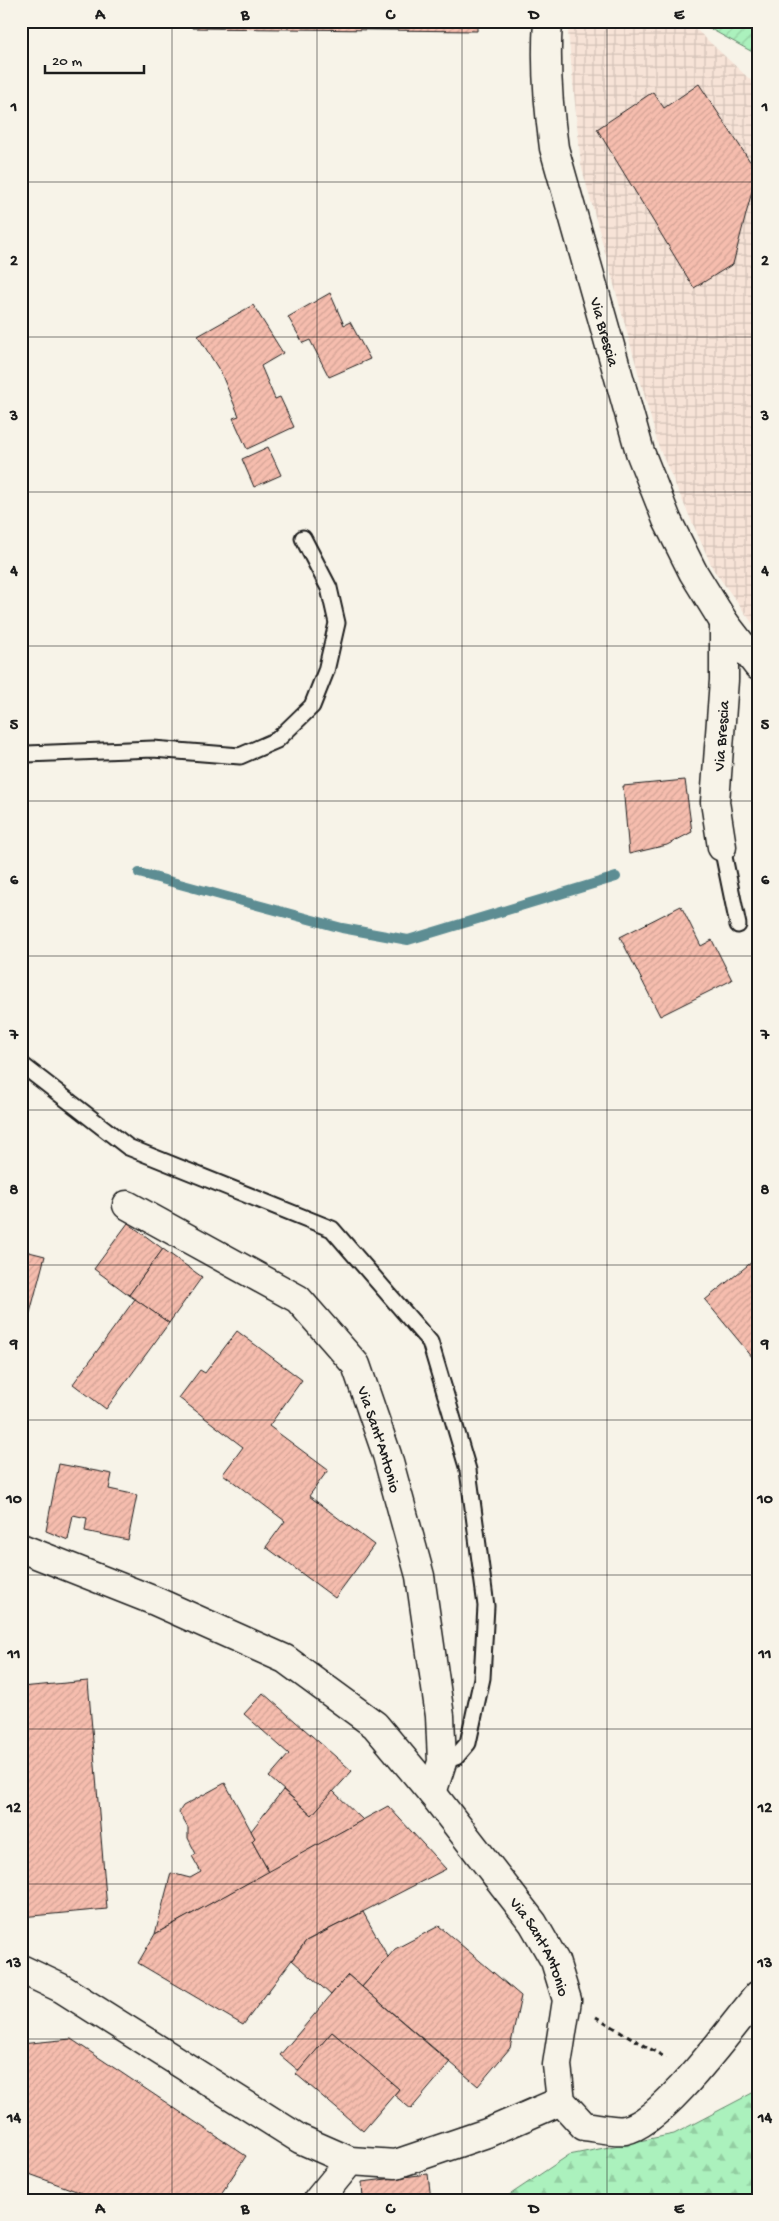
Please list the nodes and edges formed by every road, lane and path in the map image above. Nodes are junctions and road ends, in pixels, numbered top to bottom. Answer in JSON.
{"nodes":[{"id":1,"x":548,"y":21,"type":"edge"},
{"id":2,"x":303,"y":538,"type":"dead end"},
{"id":3,"x":724,"y":622,"type":"junction"},
{"id":4,"x":758,"y":666,"type":"edge"},
{"id":5,"x":21,"y":758,"type":"edge"},
{"id":6,"x":722,"y":847,"type":"joint"},
{"id":7,"x":738,"y":925,"type":"dead end"},
{"id":8,"x":21,"y":1064,"type":"edge"},
{"id":9,"x":127,"y":1205,"type":"dead end"},
{"id":10,"x":21,"y":1548,"type":"edge"},
{"id":11,"x":442,"y":1762,"type":"junction"},
{"id":12,"x":432,"y":1793,"type":"junction"},
{"id":13,"x":21,"y":1969,"type":"edge"},
{"id":14,"x":758,"y":1994,"type":"edge"},
{"id":15,"x":567,"y":2000,"type":"junction"},
{"id":16,"x":693,"y":2074,"type":"junction"},
{"id":17,"x":561,"y":2100,"type":"junction"},
{"id":18,"x":350,"y":2161,"type":"junction"},
{"id":19,"x":318,"y":2200,"type":"edge"}],
"edges":[{"from":1,"to":3,"type":"street","name":"Via Brescia"},
{"from":2,"to":5,"type":"lane"},
{"from":3,"to":4,"type":"street","name":"Via Brescia"},
{"from":3,"to":6,"type":"street","name":"Via Brescia"},
{"from":6,"to":7,"type":"lane"},
{"from":8,"to":11,"type":"lane"},
{"from":9,"to":11,"type":"street","name":"Via Sant'Antonio"},
{"from":10,"to":12,"type":"street","name":"Via Sant'Antonio"},
{"from":11,"to":12,"type":"street","name":"Via Sant'Antonio"},
{"from":12,"to":15,"type":"street","name":"Via Sant'Antonio"},
{"from":13,"to":18,"type":"street"},
{"from":14,"to":16,"type":"street"},
{"from":15,"to":16,"type":"path"},
{"from":15,"to":17,"type":"street","name":"Via Sant'Antonio"},
{"from":16,"to":17,"type":"street"},
{"from":17,"to":18,"type":"street"},
{"from":18,"to":19,"type":"street"}]}
